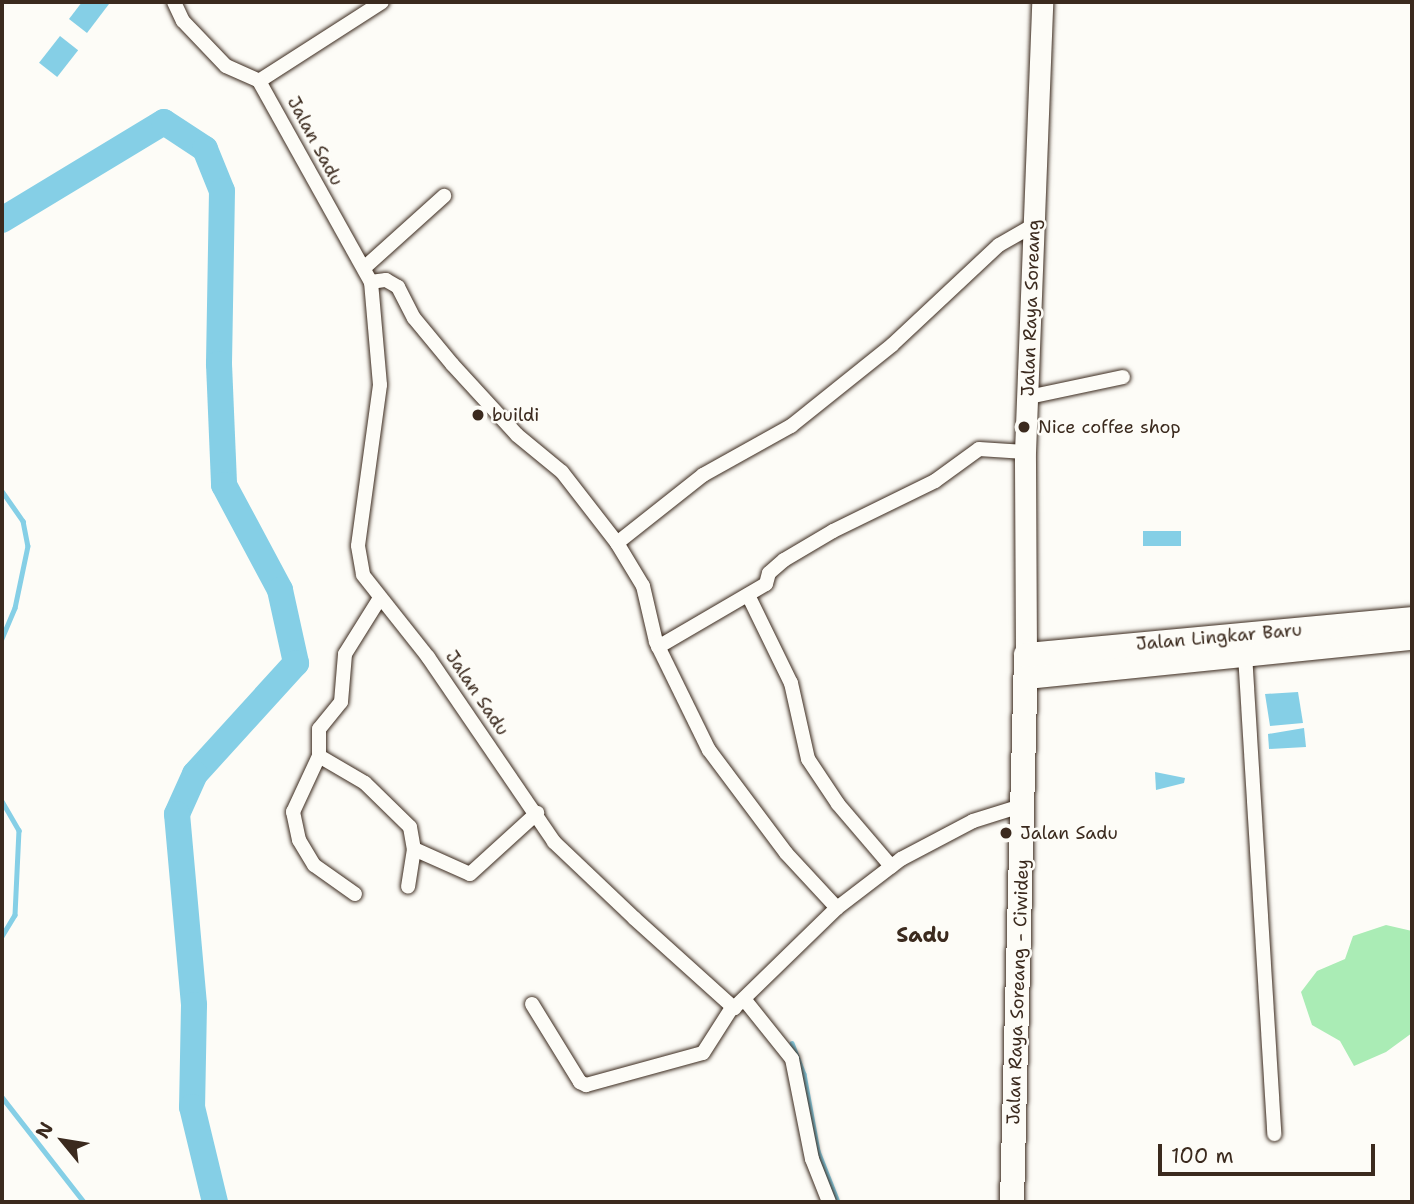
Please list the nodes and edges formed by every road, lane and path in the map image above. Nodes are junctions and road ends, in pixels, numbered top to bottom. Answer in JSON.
{"nodes":[{"id":1,"x":174,"y":2,"type":"edge"},
{"id":2,"x":382,"y":2,"type":"edge"},
{"id":3,"x":1042,"y":2,"type":"edge"},
{"id":4,"x":259,"y":81,"type":"junction"},
{"id":5,"x":444,"y":196,"type":"dead end"},
{"id":6,"x":1034,"y":225,"type":"junction"},
{"id":7,"x":364,"y":268,"type":"junction"},
{"id":8,"x":371,"y":282,"type":"junction"},
{"id":9,"x":1123,"y":377,"type":"dead end"},
{"id":10,"x":1029,"y":397,"type":"junction"},
{"id":11,"x":1025,"y":452,"type":"junction"},
{"id":12,"x":617,"y":542,"type":"junction"},
{"id":13,"x":748,"y":595,"type":"junction"},
{"id":14,"x":380,"y":598,"type":"junction"},
{"id":15,"x":1412,"y":619,"type":"edge"},
{"id":16,"x":1412,"y":638,"type":"edge"},
{"id":17,"x":659,"y":647,"type":"junction"},
{"id":18,"x":1245,"y":654,"type":"junction"},
{"id":19,"x":1026,"y":666,"type":"junction"},
{"id":20,"x":319,"y":757,"type":"junction"},
{"id":21,"x":1024,"y":805,"type":"junction"},
{"id":22,"x":537,"y":813,"type":"junction"},
{"id":23,"x":414,"y":849,"type":"junction"},
{"id":24,"x":891,"y":866,"type":"junction"},
{"id":25,"x":408,"y":887,"type":"dead end"},
{"id":26,"x":355,"y":894,"type":"dead end"},
{"id":27,"x":838,"y":908,"type":"junction"},
{"id":28,"x":744,"y":999,"type":"junction"},
{"id":29,"x":532,"y":1004,"type":"dead end"},
{"id":30,"x":731,"y":1009,"type":"junction"},
{"id":31,"x":1274,"y":1134,"type":"dead end"},
{"id":32,"x":830,"y":1202,"type":"edge"},
{"id":33,"x":1012,"y":1202,"type":"edge"}],
"edges":[{"from":1,"to":4,"type":"street"},
{"from":2,"to":4,"type":"street"},
{"from":3,"to":6,"type":"main road","name":"Jalan Raya Soreang"},
{"from":4,"to":7,"type":"street","name":"Jalan Sadu"},
{"from":5,"to":7,"type":"street"},
{"from":6,"to":10,"type":"main road","name":"Jalan Raya Soreang"},
{"from":6,"to":12,"type":"street"},
{"from":7,"to":8,"type":"street","name":"Jalan Sadu"},
{"from":8,"to":12,"type":"street"},
{"from":8,"to":14,"type":"street","name":"Jalan Sadu"},
{"from":9,"to":10,"type":"street"},
{"from":10,"to":11,"type":"main road","name":"Jalan Raya Soreang"},
{"from":11,"to":13,"type":"street"},
{"from":11,"to":19,"type":"main road","name":"Jalan Raya Soreang"},
{"from":12,"to":17,"type":"street"},
{"from":13,"to":17,"type":"street"},
{"from":13,"to":24,"type":"street"},
{"from":14,"to":20,"type":"street"},
{"from":14,"to":22,"type":"street","name":"Jalan Sadu"},
{"from":15,"to":19,"type":"highway","name":"Jalan Lingkar Baru"},
{"from":16,"to":18,"type":"highway","name":"Jalan Lingkar Baru"},
{"from":17,"to":27,"type":"street"},
{"from":18,"to":19,"type":"highway","name":"Jalan Lingkar Baru"},
{"from":18,"to":31,"type":"street"},
{"from":19,"to":21,"type":"highway","name":"Jalan Raya Soreang - Ciwidey"},
{"from":20,"to":23,"type":"street"},
{"from":20,"to":26,"type":"street"},
{"from":21,"to":24,"type":"street"},
{"from":21,"to":33,"type":"highway","name":"Jalan Raya Soreang - Ciwidey"},
{"from":22,"to":23,"type":"street"},
{"from":22,"to":30,"type":"street","name":"Jalan Sadu"},
{"from":23,"to":25,"type":"street"},
{"from":24,"to":27,"type":"street"},
{"from":27,"to":28,"type":"street"},
{"from":28,"to":30,"type":"street"},
{"from":28,"to":32,"type":"street"},
{"from":29,"to":30,"type":"street"}]}
